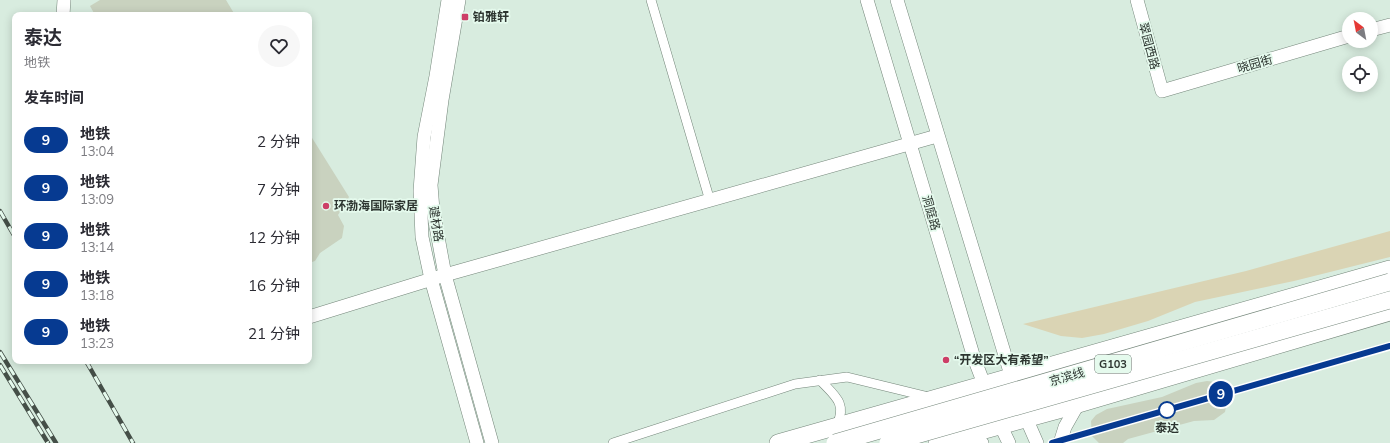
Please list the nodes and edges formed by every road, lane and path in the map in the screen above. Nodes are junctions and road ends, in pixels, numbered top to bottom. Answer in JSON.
{"nodes":[{"id":1,"x":64,"y":0,"type":"edge"},
{"id":2,"x":448,"y":0,"type":"edge"},
{"id":3,"x":459,"y":0,"type":"edge"},
{"id":4,"x":651,"y":0,"type":"edge"},
{"id":5,"x":867,"y":0,"type":"edge"},
{"id":6,"x":897,"y":0,"type":"edge"},
{"id":7,"x":1137,"y":0,"type":"edge"},
{"id":8,"x":64,"y":12,"type":"edge"},
{"id":9,"x":1390,"y":25,"type":"edge"},
{"id":10,"x":1378,"y":28,"type":"edge"},
{"id":11,"x":1342,"y":38,"type":"edge"},
{"id":12,"x":1162,"y":91,"type":"joint"},
{"id":13,"x":937,"y":136,"type":"junction"},
{"id":14,"x":910,"y":144,"type":"junction"},
{"id":15,"x":710,"y":201,"type":"junction"},
{"id":16,"x":1390,"y":269,"type":"edge"},
{"id":17,"x":445,"y":275,"type":"junction"},
{"id":18,"x":431,"y":279,"type":"junction"},
{"id":19,"x":1390,"y":282,"type":"edge"},
{"id":20,"x":1390,"y":300,"type":"edge"},
{"id":21,"x":1390,"y":312,"type":"edge"},
{"id":22,"x":312,"y":315,"type":"edge"},
{"id":23,"x":1011,"y":378,"type":"junction"},
{"id":24,"x":820,"y":380,"type":"junction"},
{"id":25,"x":984,"y":385,"type":"junction"},
{"id":26,"x":936,"y":399,"type":"junction"},
{"id":27,"x":1078,"y":404,"type":"junction"},
{"id":28,"x":1026,"y":418,"type":"junction"},
{"id":29,"x":837,"y":425,"type":"junction"},
{"id":30,"x":999,"y":425,"type":"junction"},
{"id":31,"x":959,"y":436,"type":"junction"},
{"id":32,"x":477,"y":443,"type":"edge"},
{"id":33,"x":492,"y":443,"type":"edge"},
{"id":34,"x":613,"y":443,"type":"edge"},
{"id":35,"x":778,"y":443,"type":"edge"},
{"id":36,"x":835,"y":443,"type":"edge"},
{"id":37,"x":888,"y":443,"type":"edge"},
{"id":38,"x":937,"y":443,"type":"edge"},
{"id":39,"x":982,"y":443,"type":"edge"},
{"id":40,"x":1009,"y":443,"type":"edge"},
{"id":41,"x":1037,"y":443,"type":"edge"},
{"id":42,"x":1060,"y":443,"type":"edge"}],
"edges":[{"from":1,"to":8,"type":"street"},
{"from":2,"to":18,"type":"street"},
{"from":3,"to":17,"type":"street","name":"建材路"},
{"from":4,"to":15,"type":"street"},
{"from":5,"to":14,"type":"street","name":"洞庭路"},
{"from":6,"to":13,"type":"street"},
{"from":7,"to":12,"type":"street","name":"翠园西路"},
{"from":9,"to":10,"type":"street"},
{"from":11,"to":12,"type":"street","name":"晓园街"},
{"from":13,"to":14,"type":"street"},
{"from":13,"to":23,"type":"street"},
{"from":14,"to":15,"type":"street"},
{"from":14,"to":25,"type":"street","name":"洞庭路"},
{"from":15,"to":17,"type":"street"},
{"from":16,"to":23,"type":"highway"},
{"from":17,"to":18,"type":"street"},
{"from":17,"to":33,"type":"street","name":"建材路"},
{"from":18,"to":22,"type":"street"},
{"from":18,"to":32,"type":"street"},
{"from":19,"to":36,"type":"highway","name":"京滨线","number":"G103","bridge":true},
{"from":20,"to":37,"type":"highway","name":"京滨线","number":"G103","bridge":true},
{"from":21,"to":27,"type":"highway"},
{"from":23,"to":25,"type":"highway"},
{"from":23,"to":28,"type":"street"},
{"from":24,"to":26,"type":"street"},
{"from":24,"to":29,"type":"street"},
{"from":24,"to":34,"type":"street"},
{"from":25,"to":26,"type":"highway"},
{"from":25,"to":30,"type":"street","name":"洞庭路"},
{"from":26,"to":29,"type":"highway"},
{"from":27,"to":28,"type":"highway"},
{"from":27,"to":42,"type":"street"},
{"from":28,"to":30,"type":"highway"},
{"from":28,"to":41,"type":"street"},
{"from":29,"to":35,"type":"highway"},
{"from":30,"to":31,"type":"highway"},
{"from":30,"to":40,"type":"street","name":"洞庭路"},
{"from":31,"to":38,"type":"highway"},
{"from":31,"to":39,"type":"street"}]}
